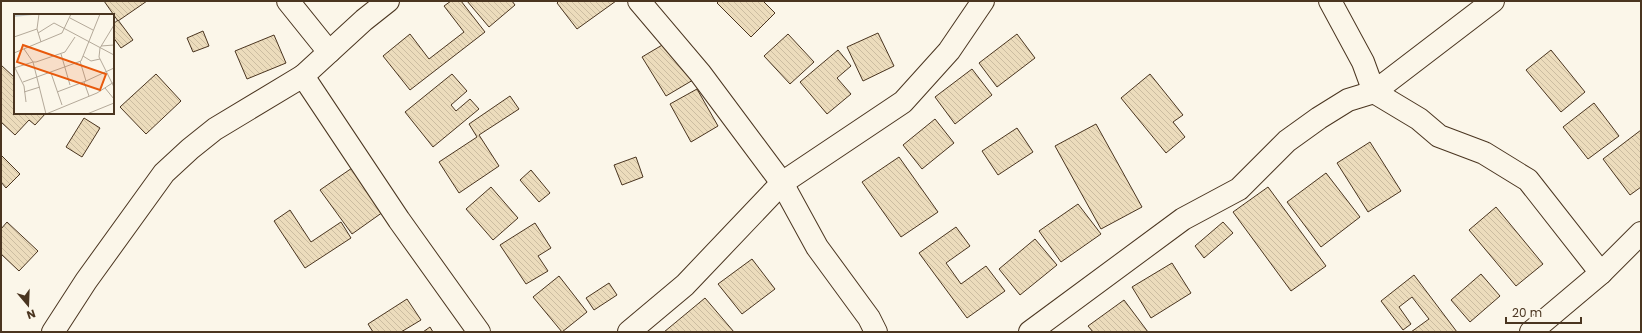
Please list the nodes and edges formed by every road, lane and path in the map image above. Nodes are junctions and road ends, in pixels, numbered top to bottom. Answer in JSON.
{"nodes":[{"id":1,"x":288,"y":1,"type":"edge"},
{"id":2,"x":388,"y":1,"type":"edge"},
{"id":3,"x":639,"y":1,"type":"edge"},
{"id":4,"x":982,"y":1,"type":"edge"},
{"id":5,"x":1330,"y":1,"type":"edge"},
{"id":6,"x":1493,"y":1,"type":"edge"},
{"id":7,"x":329,"y":52,"type":"junction"},
{"id":8,"x":303,"y":76,"type":"junction"},
{"id":9,"x":1374,"y":92,"type":"junction"},
{"id":10,"x":782,"y":183,"type":"junction"},
{"id":11,"x":1641,"y":233,"type":"edge"},
{"id":12,"x":1601,"y":273,"type":"junction"},
{"id":13,"x":53,"y":332,"type":"edge"},
{"id":14,"x":479,"y":332,"type":"edge"},
{"id":15,"x":629,"y":332,"type":"edge"},
{"id":16,"x":876,"y":332,"type":"edge"},
{"id":17,"x":1030,"y":332,"type":"edge"},
{"id":18,"x":1531,"y":332,"type":"edge"}],
"edges":[{"from":1,"to":7,"type":"street"},
{"from":2,"to":7,"type":"street"},
{"from":3,"to":10,"type":"street"},
{"from":4,"to":10,"type":"street"},
{"from":5,"to":9,"type":"street"},
{"from":6,"to":9,"type":"street"},
{"from":7,"to":8,"type":"street"},
{"from":8,"to":13,"type":"street"},
{"from":8,"to":14,"type":"street"},
{"from":9,"to":12,"type":"street"},
{"from":9,"to":17,"type":"street"},
{"from":10,"to":15,"type":"street"},
{"from":10,"to":16,"type":"street"},
{"from":11,"to":12,"type":"street"},
{"from":12,"to":18,"type":"street"}]}
